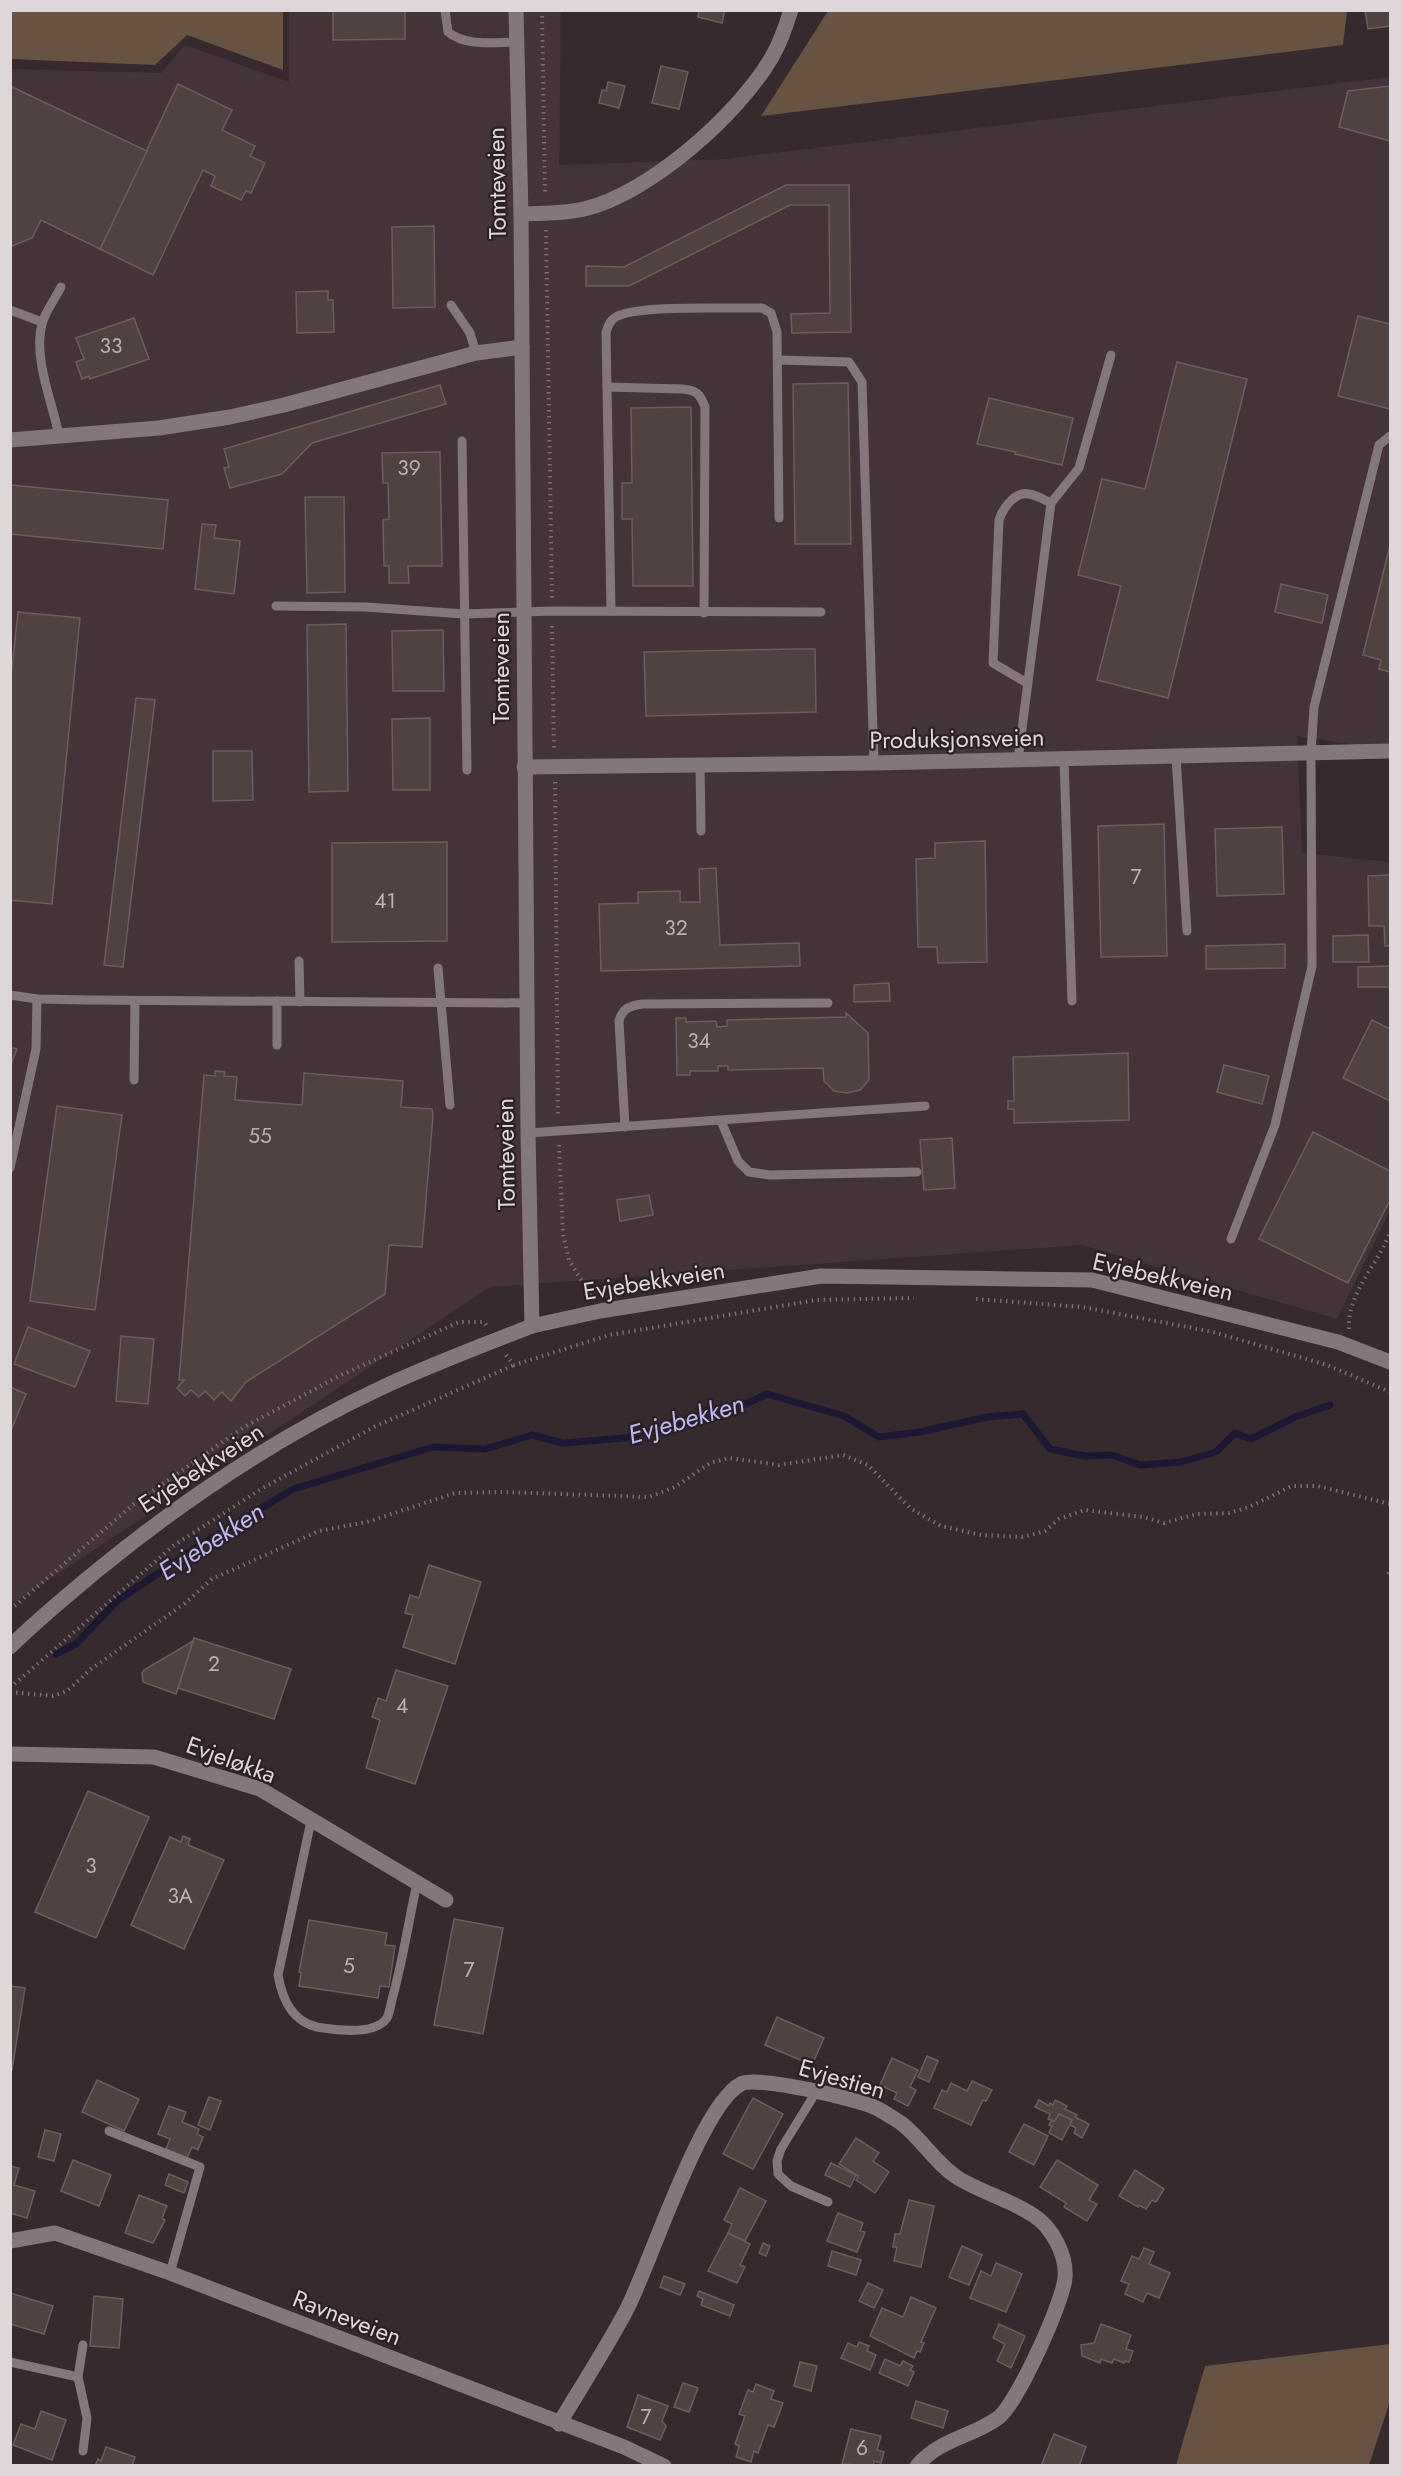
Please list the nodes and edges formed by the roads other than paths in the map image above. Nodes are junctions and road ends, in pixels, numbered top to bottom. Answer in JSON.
{"nodes":[{"id":1,"x":445,"y":10,"type":"edge"},
{"id":2,"x":516,"y":10,"type":"edge"},
{"id":3,"x":791,"y":10,"type":"edge"},
{"id":4,"x":517,"y":42,"type":"junction"},
{"id":5,"x":521,"y":214,"type":"junction"},
{"id":6,"x":61,"y":287,"type":"dead end"},
{"id":7,"x":451,"y":305,"type":"dead end"},
{"id":8,"x":10,"y":310,"type":"edge"},
{"id":9,"x":42,"y":322,"type":"junction"},
{"id":10,"x":522,"y":347,"type":"junction"},
{"id":11,"x":476,"y":353,"type":"junction"},
{"id":12,"x":1111,"y":355,"type":"dead end"},
{"id":13,"x":778,"y":360,"type":"junction"},
{"id":14,"x":607,"y":387,"type":"junction"},
{"id":15,"x":59,"y":435,"type":"junction"},
{"id":16,"x":1390,"y":436,"type":"edge"},
{"id":17,"x":10,"y":440,"type":"edge"},
{"id":18,"x":462,"y":441,"type":"dead end"},
{"id":19,"x":1051,"y":503,"type":"junction"},
{"id":20,"x":779,"y":518,"type":"dead end"},
{"id":21,"x":276,"y":606,"type":"dead end"},
{"id":22,"x":611,"y":611,"type":"junction"},
{"id":23,"x":523,"y":612,"type":"junction"},
{"id":24,"x":821,"y":612,"type":"dead end"},
{"id":25,"x":704,"y":613,"type":"junction"},
{"id":26,"x":464,"y":614,"type":"junction"},
{"id":27,"x":1027,"y":683,"type":"junction"},
{"id":28,"x":1390,"y":751,"type":"edge"},
{"id":29,"x":1311,"y":753,"type":"junction"},
{"id":30,"x":1176,"y":756,"type":"junction"},
{"id":31,"x":1064,"y":759,"type":"junction"},
{"id":32,"x":1018,"y":760,"type":"junction"},
{"id":33,"x":874,"y":763,"type":"junction"},
{"id":34,"x":700,"y":765,"type":"junction"},
{"id":35,"x":524,"y":767,"type":"junction"},
{"id":36,"x":467,"y":770,"type":"dead end"},
{"id":37,"x":701,"y":831,"type":"dead end"},
{"id":38,"x":1187,"y":931,"type":"dead end"},
{"id":39,"x":299,"y":961,"type":"dead end"},
{"id":40,"x":438,"y":968,"type":"dead end"},
{"id":41,"x":10,"y":996,"type":"edge"},
{"id":42,"x":37,"y":999,"type":"junction"},
{"id":43,"x":135,"y":1001,"type":"junction"},
{"id":44,"x":277,"y":1001,"type":"junction"},
{"id":45,"x":1072,"y":1001,"type":"dead end"},
{"id":46,"x":300,"y":1002,"type":"junction"},
{"id":47,"x":828,"y":1002,"type":"dead end"},
{"id":48,"x":440,"y":1003,"type":"junction"},
{"id":49,"x":528,"y":1003,"type":"junction"},
{"id":50,"x":277,"y":1045,"type":"dead end"},
{"id":51,"x":134,"y":1080,"type":"dead end"},
{"id":52,"x":450,"y":1105,"type":"dead end"},
{"id":53,"x":925,"y":1106,"type":"dead end"},
{"id":54,"x":721,"y":1120,"type":"junction"},
{"id":55,"x":624,"y":1127,"type":"junction"},
{"id":56,"x":528,"y":1133,"type":"junction"},
{"id":57,"x":10,"y":1167,"type":"edge"},
{"id":58,"x":917,"y":1172,"type":"dead end"},
{"id":59,"x":1231,"y":1239,"type":"dead end"},
{"id":60,"x":532,"y":1326,"type":"junction"},
{"id":61,"x":1390,"y":1362,"type":"edge"},
{"id":62,"x":13,"y":1641,"type":"edge"},
{"id":63,"x":10,"y":1754,"type":"edge"},
{"id":64,"x":311,"y":1821,"type":"junction"},
{"id":65,"x":417,"y":1883,"type":"junction"},
{"id":66,"x":446,"y":1900,"type":"dead end"},
{"id":67,"x":816,"y":2092,"type":"junction"},
{"id":68,"x":109,"y":2131,"type":"dead end"},
{"id":69,"x":828,"y":2202,"type":"dead end"},
{"id":70,"x":10,"y":2241,"type":"edge"},
{"id":71,"x":170,"y":2273,"type":"junction"},
{"id":72,"x":83,"y":2345,"type":"dead end"},
{"id":73,"x":10,"y":2362,"type":"edge"},
{"id":74,"x":78,"y":2378,"type":"junction"},
{"id":75,"x":559,"y":2424,"type":"junction"},
{"id":76,"x":83,"y":2451,"type":"dead end"},
{"id":77,"x":664,"y":2466,"type":"edge"},
{"id":78,"x":917,"y":2466,"type":"edge"}],
"edges":[{"from":1,"to":4,"type":"lane"},
{"from":2,"to":4,"type":"street","name":"Tomteveien"},
{"from":3,"to":5,"type":"street"},
{"from":4,"to":5,"type":"street","name":"Tomteveien"},
{"from":5,"to":10,"type":"street","name":"Tomteveien"},
{"from":6,"to":9,"type":"lane"},
{"from":7,"to":11,"type":"lane"},
{"from":8,"to":9,"type":"lane"},
{"from":9,"to":15,"type":"lane"},
{"from":10,"to":11,"type":"street"},
{"from":10,"to":23,"type":"street","name":"Tomteveien"},
{"from":11,"to":15,"type":"street"},
{"from":12,"to":19,"type":"lane"},
{"from":13,"to":14,"type":"lane"},
{"from":13,"to":20,"type":"lane"},
{"from":13,"to":33,"type":"lane"},
{"from":14,"to":22,"type":"lane"},
{"from":14,"to":25,"type":"lane"},
{"from":15,"to":17,"type":"street"},
{"from":16,"to":29,"type":"lane"},
{"from":18,"to":26,"type":"lane"},
{"from":19,"to":27,"type":"lane"},
{"from":19,"to":27,"type":"lane"},
{"from":21,"to":26,"type":"lane"},
{"from":22,"to":23,"type":"lane"},
{"from":22,"to":25,"type":"lane"},
{"from":23,"to":26,"type":"lane"},
{"from":23,"to":35,"type":"street","name":"Tomteveien"},
{"from":24,"to":25,"type":"lane"},
{"from":26,"to":36,"type":"lane"},
{"from":27,"to":32,"type":"lane"},
{"from":28,"to":29,"type":"street","name":"Produksjonsveien"},
{"from":29,"to":30,"type":"street","name":"Produksjonsveien"},
{"from":29,"to":59,"type":"lane"},
{"from":30,"to":31,"type":"street","name":"Produksjonsveien"},
{"from":30,"to":38,"type":"lane"},
{"from":31,"to":32,"type":"street","name":"Produksjonsveien"},
{"from":31,"to":45,"type":"lane"},
{"from":32,"to":33,"type":"street","name":"Produksjonsveien"},
{"from":33,"to":34,"type":"street","name":"Produksjonsveien"},
{"from":34,"to":35,"type":"street","name":"Produksjonsveien"},
{"from":34,"to":37,"type":"lane"},
{"from":35,"to":49,"type":"street","name":"Tomteveien"},
{"from":39,"to":46,"type":"lane"},
{"from":40,"to":48,"type":"lane"},
{"from":41,"to":42,"type":"lane"},
{"from":42,"to":43,"type":"lane"},
{"from":42,"to":57,"type":"lane"},
{"from":43,"to":44,"type":"lane"},
{"from":43,"to":51,"type":"lane"},
{"from":44,"to":46,"type":"lane"},
{"from":44,"to":50,"type":"lane"},
{"from":46,"to":48,"type":"lane"},
{"from":47,"to":55,"type":"lane"},
{"from":48,"to":49,"type":"lane"},
{"from":48,"to":52,"type":"lane"},
{"from":49,"to":56,"type":"street","name":"Tomteveien"},
{"from":53,"to":54,"type":"lane"},
{"from":54,"to":55,"type":"lane"},
{"from":54,"to":58,"type":"lane"},
{"from":55,"to":56,"type":"lane"},
{"from":56,"to":60,"type":"street","name":"Tomteveien"},
{"from":60,"to":61,"type":"street","name":"Evjebekkveien"},
{"from":60,"to":62,"type":"street","name":"Evjebekkveien"},
{"from":63,"to":64,"type":"street","name":"Evjeløkka"},
{"from":64,"to":65,"type":"street","name":"Evjeløkka"},
{"from":64,"to":65,"type":"lane"},
{"from":65,"to":66,"type":"street","name":"Evjeløkka"},
{"from":67,"to":69,"type":"lane"},
{"from":67,"to":75,"type":"street","name":"Evjestien"},
{"from":67,"to":78,"type":"street","name":"Evjestien"},
{"from":68,"to":71,"type":"lane"},
{"from":70,"to":71,"type":"street","name":"Ravneveien"},
{"from":71,"to":75,"type":"street","name":"Ravneveien"},
{"from":72,"to":74,"type":"lane"},
{"from":73,"to":74,"type":"lane"},
{"from":74,"to":76,"type":"lane"},
{"from":75,"to":77,"type":"street","name":"Ravneveien"}]}
